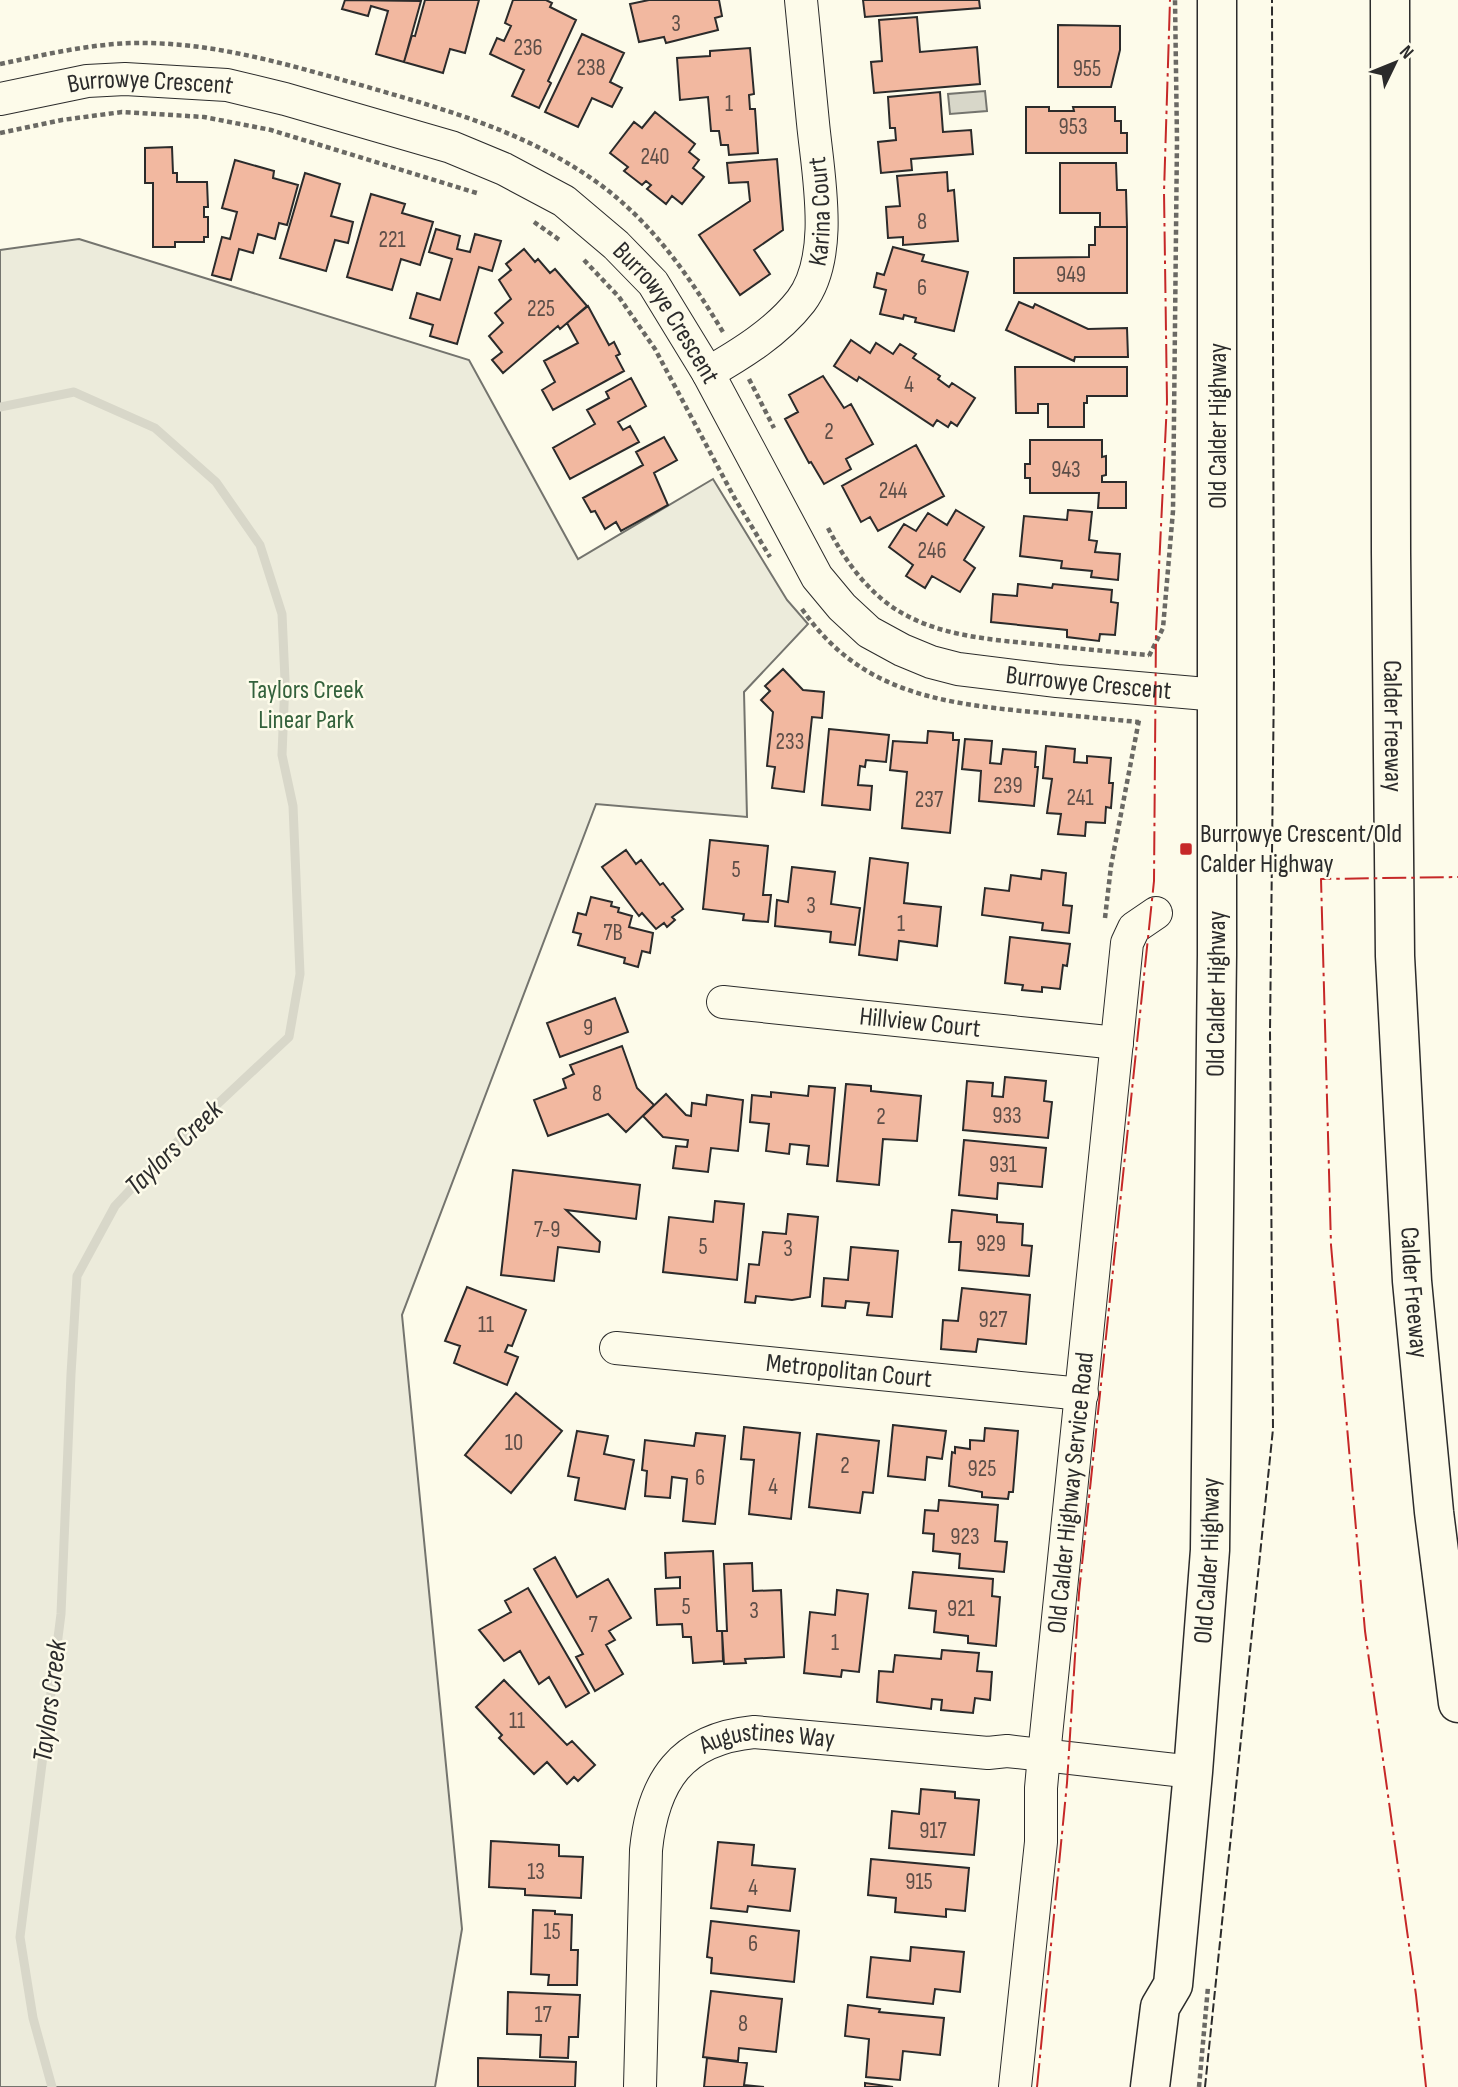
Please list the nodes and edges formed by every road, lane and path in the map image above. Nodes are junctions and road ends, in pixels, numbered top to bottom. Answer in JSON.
{"nodes":[{"id":1,"x":801,"y":0,"type":"edge"},
{"id":2,"x":1175,"y":0,"type":"edge"},
{"id":3,"x":1217,"y":0,"type":"edge"},
{"id":4,"x":1390,"y":0,"type":"edge"},
{"id":5,"x":0,"y":64,"type":"edge"},
{"id":6,"x":0,"y":99,"type":"edge"},
{"id":7,"x":0,"y":133,"type":"edge"},
{"id":8,"x":486,"y":196,"type":"dead end"},
{"id":9,"x":528,"y":218,"type":"dead end"},
{"id":10,"x":569,"y":247,"type":"dead end"},
{"id":11,"x":579,"y":254,"type":"dead end"},
{"id":12,"x":729,"y":323,"type":"dead end"},
{"id":13,"x":721,"y":328,"type":"junction"},
{"id":14,"x":738,"y":356,"type":"junction"},
{"id":15,"x":708,"y":373,"type":"junction"},
{"id":16,"x":779,"y":438,"type":"dead end"},
{"id":17,"x":822,"y":517,"type":"dead end"},
{"id":18,"x":772,"y":562,"type":"dead end"},
{"id":19,"x":798,"y":604,"type":"dead end"},
{"id":20,"x":1149,"y":654,"type":"junction"},
{"id":21,"x":1143,"y":689,"type":"junction"},
{"id":22,"x":1218,"y":695,"type":"junction"},
{"id":23,"x":1139,"y":722,"type":"junction"},
{"id":24,"x":1156,"y":913,"type":"dead end"},
{"id":25,"x":1105,"y":922,"type":"dead end"},
{"id":26,"x":723,"y":1002,"type":"dead end"},
{"id":27,"x":1117,"y":1043,"type":"junction"},
{"id":28,"x":616,"y":1348,"type":"dead end"},
{"id":29,"x":1082,"y":1394,"type":"junction"},
{"id":30,"x":1458,"y":1703,"type":"edge"},
{"id":31,"x":1044,"y":1755,"type":"junction"},
{"id":32,"x":1193,"y":1772,"type":"junction"},
{"id":33,"x":1173,"y":1985,"type":"junction"},
{"id":34,"x":640,"y":2087,"type":"edge"},
{"id":35,"x":1015,"y":2087,"type":"edge"},
{"id":36,"x":1150,"y":2087,"type":"edge"},
{"id":37,"x":1175,"y":2087,"type":"edge"}],
"edges":[{"from":1,"to":14,"type":"street","name":"Karina Court"},
{"from":2,"to":20,"type":"path"},
{"from":3,"to":22,"type":"main road","name":"Old Calder Highway"},
{"from":4,"to":30,"type":"main road","name":"Calder Freeway"},
{"from":5,"to":13,"type":"path"},
{"from":6,"to":15,"type":"street","name":"Burrowye Crescent"},
{"from":7,"to":8,"type":"path"},
{"from":9,"to":10,"type":"path"},
{"from":11,"to":18,"type":"path"},
{"from":12,"to":13,"type":"path"},
{"from":13,"to":14,"type":"path"},
{"from":14,"to":15,"type":"street","name":"Karina Court"},
{"from":14,"to":16,"type":"path"},
{"from":15,"to":21,"type":"street","name":"Burrowye Crescent"},
{"from":17,"to":20,"type":"path"},
{"from":19,"to":23,"type":"path"},
{"from":20,"to":21,"type":"path"},
{"from":21,"to":22,"type":"street","name":"Burrowye Crescent"},
{"from":21,"to":23,"type":"path"},
{"from":22,"to":32,"type":"main road","name":"Old Calder Highway"},
{"from":23,"to":25,"type":"path"},
{"from":24,"to":27,"type":"street","name":"Old Calder Highway Service Road"},
{"from":26,"to":27,"type":"street","name":"Hillview Court"},
{"from":27,"to":29,"type":"street","name":"Old Calder Highway Service Road"},
{"from":28,"to":29,"type":"street","name":"Metropolitan Court"},
{"from":29,"to":31,"type":"street","name":"Old Calder Highway Service Road"},
{"from":31,"to":32,"type":"street","name":"Augustines Way"},
{"from":31,"to":34,"type":"street","name":"Augustines Way"},
{"from":31,"to":35,"type":"street","name":"Old Calder Highway Service Road"},
{"from":32,"to":33,"type":"main road","name":"Old Calder Highway"},
{"from":33,"to":36,"type":"main road","name":"Old Calder Highway"},
{"from":33,"to":37,"type":"main road","name":"Old Calder Highway"}]}
